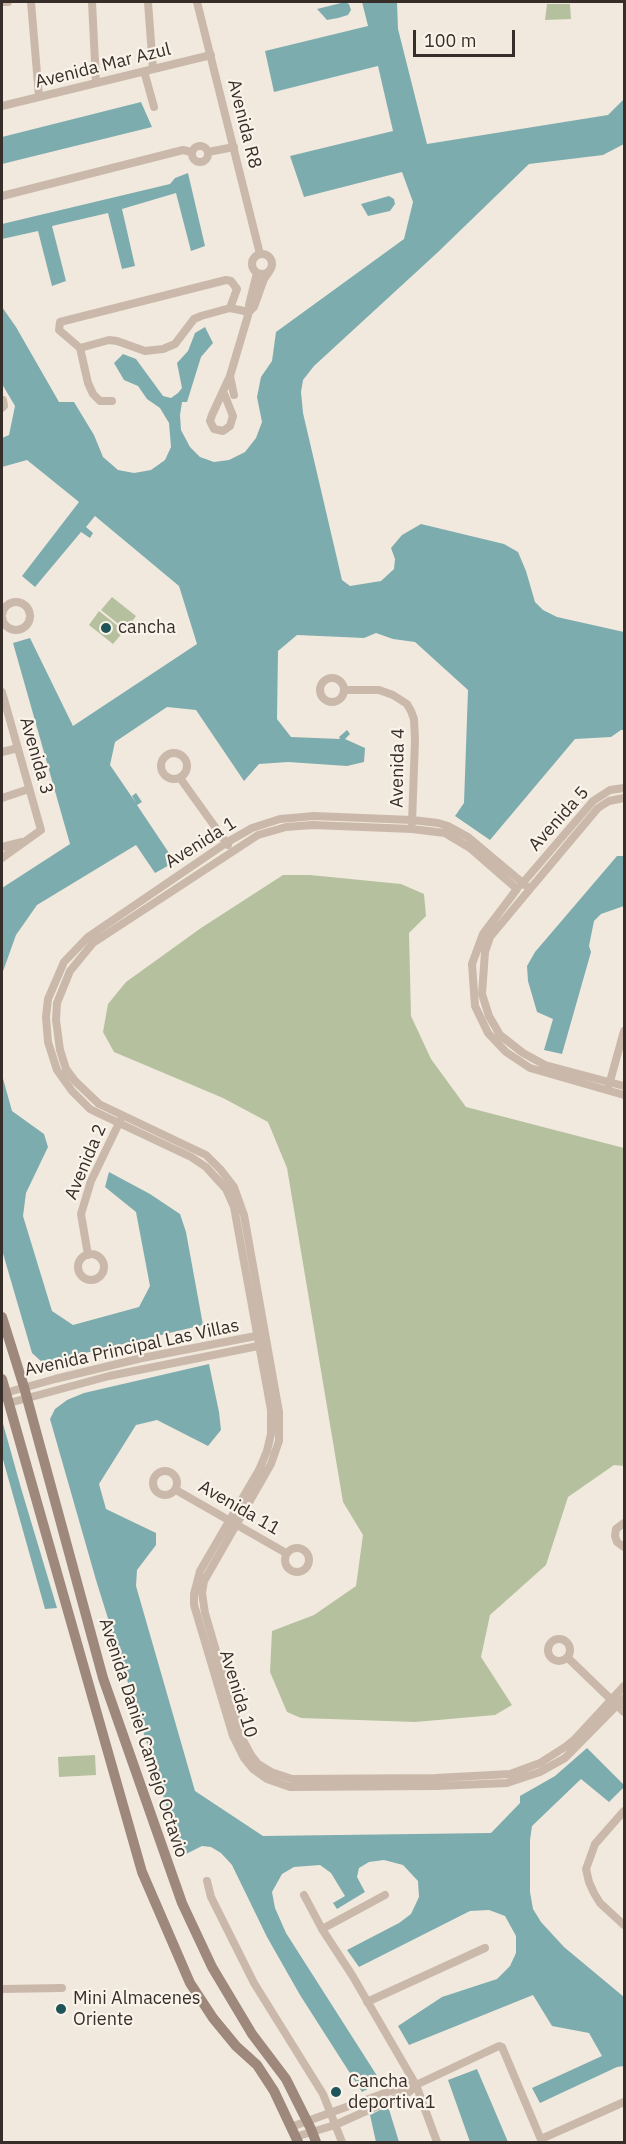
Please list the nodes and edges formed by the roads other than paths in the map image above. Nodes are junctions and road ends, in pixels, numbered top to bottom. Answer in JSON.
{"nodes":[{"id":1,"x":8,"y":2,"type":"edge"},
{"id":2,"x":31,"y":2,"type":"edge"},
{"id":3,"x":92,"y":2,"type":"edge"},
{"id":4,"x":148,"y":2,"type":"edge"},
{"id":5,"x":197,"y":2,"type":"edge"},
{"id":6,"x":2,"y":3,"type":"edge"},
{"id":7,"x":211,"y":55,"type":"junction"},
{"id":8,"x":149,"y":70,"type":"junction"},
{"id":9,"x":96,"y":82,"type":"junction"},
{"id":10,"x":39,"y":97,"type":"junction"},
{"id":11,"x":2,"y":106,"type":"edge"},
{"id":12,"x":154,"y":107,"type":"dead end"},
{"id":13,"x":234,"y":147,"type":"junction"},
{"id":14,"x":2,"y":196,"type":"edge"},
{"id":15,"x":260,"y":254,"type":"junction"},
{"id":16,"x":269,"y":272,"type":"junction"},
{"id":17,"x":257,"y":273,"type":"junction"},
{"id":18,"x":230,"y":308,"type":"junction"},
{"id":19,"x":249,"y":312,"type":"junction"},
{"id":20,"x":80,"y":348,"type":"junction"},
{"id":21,"x":230,"y":376,"type":"junction"},
{"id":22,"x":223,"y":392,"type":"junction"},
{"id":23,"x":234,"y":395,"type":"dead end"},
{"id":24,"x":3,"y":400,"type":"dead end"},
{"id":25,"x":112,"y":401,"type":"dead end"},
{"id":26,"x":2,"y":408,"type":"edge"},
{"id":27,"x":344,"y":690,"type":"dead end"},
{"id":28,"x":2,"y":692,"type":"edge"},
{"id":29,"x":3,"y":704,"type":"edge"},
{"id":30,"x":18,"y":748,"type":"junction"},
{"id":31,"x":2,"y":752,"type":"edge"},
{"id":32,"x":180,"y":778,"type":"dead end"},
{"id":33,"x":624,"y":788,"type":"edge"},
{"id":34,"x":29,"y":789,"type":"junction"},
{"id":35,"x":2,"y":798,"type":"edge"},
{"id":36,"x":624,"y":798,"type":"edge"},
{"id":37,"x":412,"y":824,"type":"junction"},
{"id":38,"x":26,"y":841,"type":"junction"},
{"id":39,"x":226,"y":843,"type":"junction"},
{"id":40,"x":2,"y":847,"type":"edge"},
{"id":41,"x":232,"y":852,"type":"junction"},
{"id":42,"x":2,"y":858,"type":"edge"},
{"id":43,"x":169,"y":881,"type":"junction"},
{"id":44,"x":520,"y":886,"type":"junction"},
{"id":45,"x":174,"y":890,"type":"junction"},
{"id":46,"x":527,"y":892,"type":"junction"},
{"id":47,"x":484,"y":1003,"type":"junction"},
{"id":48,"x":475,"y":1006,"type":"junction"},
{"id":49,"x":624,"y":1031,"type":"edge"},
{"id":50,"x":609,"y":1086,"type":"junction"},
{"id":51,"x":624,"y":1086,"type":"edge"},
{"id":52,"x":624,"y":1095,"type":"edge"},
{"id":53,"x":120,"y":1120,"type":"junction"},
{"id":54,"x":88,"y":1255,"type":"dead end"},
{"id":55,"x":2,"y":1317,"type":"edge"},
{"id":56,"x":261,"y":1335,"type":"junction"},
{"id":57,"x":268,"y":1344,"type":"junction"},
{"id":58,"x":259,"y":1346,"type":"junction"},
{"id":59,"x":2,"y":1379,"type":"edge"},
{"id":60,"x":25,"y":1393,"type":"junction"},
{"id":61,"x":7,"y":1398,"type":"junction"},
{"id":62,"x":275,"y":1422,"type":"junction"},
{"id":63,"x":176,"y":1490,"type":"dead end"},
{"id":64,"x":232,"y":1523,"type":"junction"},
{"id":65,"x":624,"y":1523,"type":"edge"},
{"id":66,"x":624,"y":1547,"type":"edge"},
{"id":67,"x":286,"y":1553,"type":"dead end"},
{"id":68,"x":568,"y":1658,"type":"dead end"},
{"id":69,"x":624,"y":1686,"type":"edge"},
{"id":70,"x":624,"y":1698,"type":"edge"},
{"id":71,"x":615,"y":1702,"type":"junction"},
{"id":72,"x":229,"y":1708,"type":"junction"},
{"id":73,"x":624,"y":1712,"type":"edge"},
{"id":74,"x":325,"y":1779,"type":"junction"},
{"id":75,"x":436,"y":1782,"type":"junction"},
{"id":76,"x":325,"y":1789,"type":"junction"},
{"id":77,"x":624,"y":1811,"type":"edge"},
{"id":78,"x":207,"y":1881,"type":"dead end"},
{"id":79,"x":304,"y":1894,"type":"dead end"},
{"id":80,"x":385,"y":1895,"type":"dead end"},
{"id":81,"x":624,"y":1926,"type":"edge"},
{"id":82,"x":322,"y":1929,"type":"junction"},
{"id":83,"x":485,"y":1948,"type":"dead end"},
{"id":84,"x":62,"y":1988,"type":"dead end"},
{"id":85,"x":2,"y":1989,"type":"edge"},
{"id":86,"x":367,"y":2002,"type":"junction"},
{"id":87,"x":416,"y":2085,"type":"junction"},
{"id":88,"x":624,"y":2102,"type":"edge"},
{"id":89,"x":330,"y":2113,"type":"junction"},
{"id":90,"x":307,"y":2121,"type":"junction"},
{"id":91,"x":335,"y":2125,"type":"junction"},
{"id":92,"x":295,"y":2135,"type":"edge"},
{"id":93,"x":314,"y":2137,"type":"edge"},
{"id":94,"x":542,"y":2141,"type":"edge"},
{"id":95,"x":342,"y":2142,"type":"edge"},
{"id":96,"x":437,"y":2142,"type":"edge"}],
"edges":[{"from":1,"to":6,"type":"street"},
{"from":2,"to":10,"type":"street"},
{"from":3,"to":9,"type":"street"},
{"from":4,"to":8,"type":"street"},
{"from":5,"to":7,"type":"street","name":"Avenida R8"},
{"from":7,"to":8,"type":"street","name":"Avenida Mar Azul"},
{"from":7,"to":13,"type":"street","name":"Avenida R8"},
{"from":8,"to":9,"type":"street","name":"Avenida Mar Azul"},
{"from":8,"to":12,"type":"street"},
{"from":9,"to":10,"type":"street","name":"Avenida Mar Azul"},
{"from":10,"to":11,"type":"street","name":"Avenida Mar Azul"},
{"from":13,"to":14,"type":"street"},
{"from":13,"to":15,"type":"street","name":"Avenida R8"},
{"from":15,"to":16,"type":"street"},
{"from":15,"to":17,"type":"street"},
{"from":16,"to":17,"type":"street"},
{"from":16,"to":19,"type":"street"},
{"from":17,"to":19,"type":"street"},
{"from":18,"to":19,"type":"street"},
{"from":18,"to":20,"type":"street"},
{"from":18,"to":20,"type":"street"},
{"from":19,"to":21,"type":"street"},
{"from":20,"to":25,"type":"street"},
{"from":21,"to":22,"type":"street"},
{"from":21,"to":23,"type":"street"},
{"from":22,"to":22,"type":"street"},
{"from":24,"to":26,"type":"street"},
{"from":27,"to":37,"type":"street","name":"Avenida 4"},
{"from":28,"to":29,"type":"street","name":"Avenida 3"},
{"from":29,"to":30,"type":"street","name":"Avenida 3"},
{"from":30,"to":31,"type":"street"},
{"from":30,"to":34,"type":"street","name":"Avenida 3"},
{"from":32,"to":39,"type":"street"},
{"from":33,"to":44,"type":"street","name":"Avenida 5"},
{"from":34,"to":35,"type":"street"},
{"from":34,"to":38,"type":"street","name":"Avenida 3"},
{"from":36,"to":46,"type":"street","name":"Avenida 5"},
{"from":37,"to":39,"type":"street","name":"Avenida 1"},
{"from":37,"to":41,"type":"street","name":"Avenida 1"},
{"from":37,"to":44,"type":"street","name":"Avenida 1"},
{"from":38,"to":40,"type":"street"},
{"from":38,"to":42,"type":"street"},
{"from":39,"to":41,"type":"street"},
{"from":39,"to":43,"type":"street","name":"Avenida 1"},
{"from":41,"to":45,"type":"street","name":"Avenida 1"},
{"from":43,"to":45,"type":"street"},
{"from":43,"to":53,"type":"street","name":"Avenida 1"},
{"from":44,"to":46,"type":"street","name":"Avenida 1"},
{"from":44,"to":48,"type":"street"},
{"from":45,"to":53,"type":"street","name":"Avenida 1"},
{"from":46,"to":47,"type":"street"},
{"from":47,"to":48,"type":"street"},
{"from":47,"to":50,"type":"street"},
{"from":48,"to":50,"type":"street"},
{"from":49,"to":50,"type":"street"},
{"from":50,"to":51,"type":"street"},
{"from":50,"to":52,"type":"street"},
{"from":53,"to":54,"type":"street","name":"Avenida 2"},
{"from":53,"to":56,"type":"street","name":"Avenida 1"},
{"from":55,"to":60,"type":"main road","name":"Avenida Daniel Camejo Octavio"},
{"from":56,"to":57,"type":"street","name":"Avenida 10"},
{"from":56,"to":58,"type":"street","name":"Avenida 10"},
{"from":56,"to":60,"type":"street","name":"Avenida Principal Las Villas"},
{"from":57,"to":58,"type":"street","name":"Avenida Principal Las Villas"},
{"from":57,"to":62,"type":"street","name":"Avenida 10"},
{"from":58,"to":60,"type":"street","name":"Avenida Principal Las Villas"},
{"from":58,"to":62,"type":"street","name":"Avenida 10"},
{"from":59,"to":61,"type":"main road","name":"Avenida Daniel Camejo Octavio"},
{"from":60,"to":61,"type":"street","name":"Avenida Principal Las Villas"},
{"from":60,"to":90,"type":"main road","name":"Avenida Daniel Camejo Octavio"},
{"from":61,"to":92,"type":"main road","name":"Avenida Daniel Camejo Octavio"},
{"from":62,"to":64,"type":"street","name":"Avenida 10"},
{"from":63,"to":64,"type":"street","name":"Avenida 11"},
{"from":64,"to":67,"type":"street","name":"Avenida 11"},
{"from":64,"to":72,"type":"street","name":"Avenida 10"},
{"from":65,"to":66,"type":"street"},
{"from":68,"to":71,"type":"street"},
{"from":69,"to":71,"type":"street","name":"Avenida 10"},
{"from":70,"to":71,"type":"street","name":"Avenida 10"},
{"from":71,"to":73,"type":"street"},
{"from":71,"to":75,"type":"street","name":"Avenida 10"},
{"from":72,"to":74,"type":"street","name":"Avenida 10"},
{"from":72,"to":76,"type":"street","name":"Avenida 10"},
{"from":74,"to":75,"type":"street","name":"Avenida 10"},
{"from":74,"to":76,"type":"street"},
{"from":75,"to":76,"type":"street","name":"Avenida 10"},
{"from":77,"to":81,"type":"street"},
{"from":78,"to":89,"type":"street"},
{"from":79,"to":82,"type":"street"},
{"from":80,"to":82,"type":"street"},
{"from":82,"to":86,"type":"street"},
{"from":83,"to":86,"type":"street"},
{"from":84,"to":85,"type":"street"},
{"from":86,"to":87,"type":"street"},
{"from":87,"to":89,"type":"street"},
{"from":87,"to":91,"type":"street"},
{"from":87,"to":94,"type":"street"},
{"from":87,"to":96,"type":"street"},
{"from":88,"to":94,"type":"street"},
{"from":89,"to":90,"type":"street"},
{"from":89,"to":91,"type":"street"},
{"from":90,"to":92,"type":"street"},
{"from":90,"to":93,"type":"main road","name":"Avenida Daniel Camejo Octavio"},
{"from":91,"to":93,"type":"street"},
{"from":91,"to":95,"type":"street"},
{"from":92,"to":93,"type":"street"}]}
